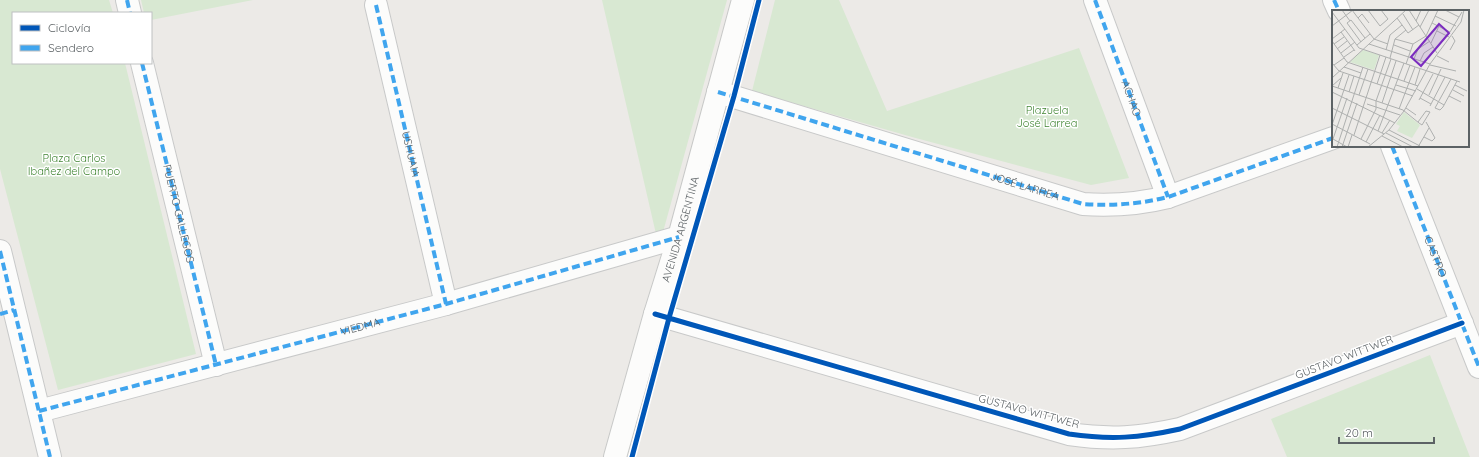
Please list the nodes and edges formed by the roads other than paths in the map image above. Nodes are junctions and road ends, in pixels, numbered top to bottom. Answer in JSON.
{"nodes":[{"id":1,"x":127,"y":0,"type":"edge"},
{"id":2,"x":743,"y":0,"type":"edge"},
{"id":3,"x":1094,"y":0,"type":"edge"},
{"id":4,"x":1334,"y":0,"type":"edge"},
{"id":5,"x":376,"y":5,"type":"dead end"},
{"id":6,"x":1339,"y":10,"type":"edge"},
{"id":7,"x":130,"y":12,"type":"edge"},
{"id":8,"x":142,"y":64,"type":"edge"},
{"id":9,"x":718,"y":92,"type":"junction"},
{"id":10,"x":1332,"y":138,"type":"edge"},
{"id":11,"x":1392,"y":147,"type":"edge"},
{"id":12,"x":1168,"y":197,"type":"junction"},
{"id":13,"x":679,"y":237,"type":"junction"},
{"id":14,"x":0,"y":251,"type":"edge"},
{"id":15,"x":446,"y":304,"type":"junction"},
{"id":16,"x":7,"y":312,"type":"edge"},
{"id":17,"x":655,"y":314,"type":"junction"},
{"id":18,"x":1462,"y":323,"type":"junction"},
{"id":19,"x":216,"y":365,"type":"junction"},
{"id":20,"x":1479,"y":367,"type":"edge"},
{"id":21,"x":39,"y":412,"type":"junction"},
{"id":22,"x":50,"y":457,"type":"edge"},
{"id":23,"x":615,"y":457,"type":"edge"}],
"edges":[{"from":1,"to":7,"type":"street"},
{"from":2,"to":9,"type":"street","name":"AVENIDA ARGENTINA"},
{"from":3,"to":12,"type":"street","name":"ACHAO"},
{"from":4,"to":6,"type":"street"},
{"from":5,"to":15,"type":"street","name":"USHUAIA"},
{"from":8,"to":19,"type":"street","name":"PUERTO GALLEGOS"},
{"from":9,"to":12,"type":"street","name":"JOSÉ LARREA"},
{"from":9,"to":13,"type":"street","name":"AVENIDA ARGENTINA"},
{"from":10,"to":12,"type":"street","name":"JOSÉ LARREA"},
{"from":11,"to":18,"type":"street","name":"CASTRO"},
{"from":13,"to":15,"type":"street","name":"VIEDMA"},
{"from":13,"to":17,"type":"street","name":"AVENIDA ARGENTINA"},
{"from":14,"to":16,"type":"street"},
{"from":15,"to":19,"type":"street","name":"VIEDMA"},
{"from":16,"to":21,"type":"street"},
{"from":17,"to":18,"type":"street","name":"GUSTAVO WITTWER"},
{"from":17,"to":23,"type":"street","name":"AVENIDA ARGENTINA"},
{"from":18,"to":20,"type":"street","name":"CASTRO"},
{"from":19,"to":21,"type":"street","name":"VIEDMA"},
{"from":21,"to":22,"type":"street"}]}
